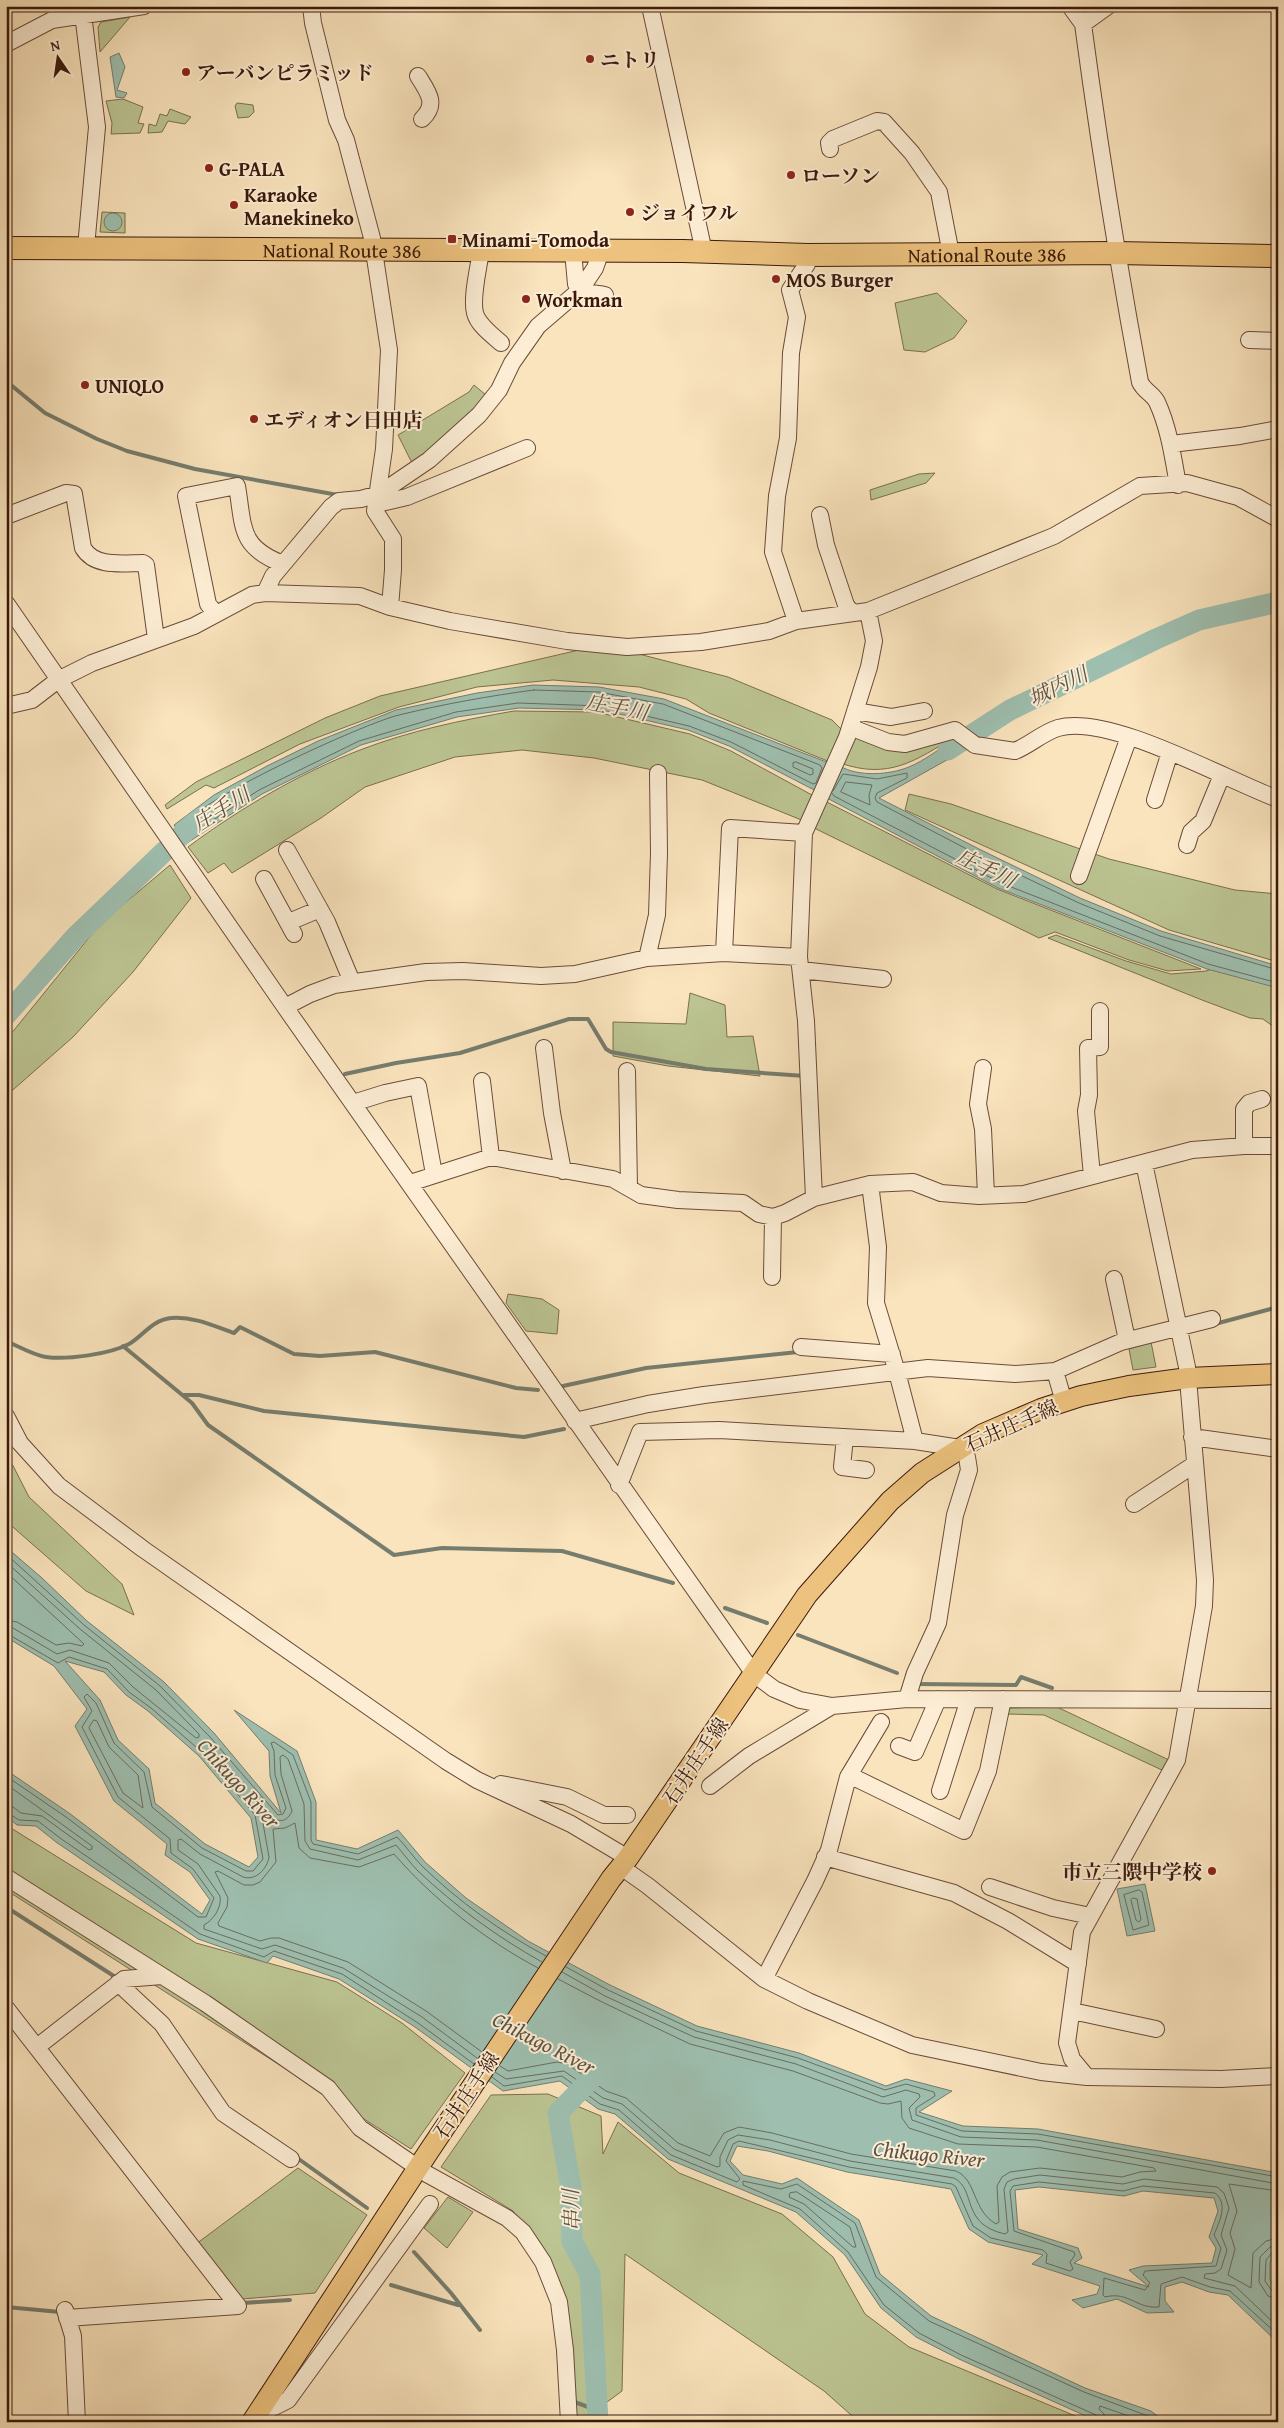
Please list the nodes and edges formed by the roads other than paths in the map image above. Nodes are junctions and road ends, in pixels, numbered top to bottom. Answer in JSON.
{"nodes":[{"id":1,"x":144,"y":6,"type":"edge"},
{"id":2,"x":311,"y":6,"type":"edge"},
{"id":3,"x":1070,"y":6,"type":"edge"},
{"id":4,"x":1108,"y":6,"type":"edge"},
{"id":5,"x":655,"y":8,"type":"edge"},
{"id":6,"x":83,"y":14,"type":"junction"},
{"id":7,"x":1083,"y":24,"type":"junction"},
{"id":8,"x":6,"y":44,"type":"edge"},
{"id":9,"x":418,"y":76,"type":"dead end"},
{"id":10,"x":422,"y":119,"type":"dead end"},
{"id":11,"x":830,"y":149,"type":"dead end"},
{"id":12,"x":86,"y":247,"type":"junction"},
{"id":13,"x":6,"y":248,"type":"edge"},
{"id":14,"x":374,"y":250,"type":"junction"},
{"id":15,"x":482,"y":250,"type":"junction"},
{"id":16,"x":573,"y":251,"type":"junction"},
{"id":17,"x":601,"y":251,"type":"junction"},
{"id":18,"x":704,"y":252,"type":"junction"},
{"id":19,"x":1116,"y":253,"type":"junction"},
{"id":20,"x":951,"y":254,"type":"junction"},
{"id":21,"x":808,"y":255,"type":"junction"},
{"id":22,"x":1278,"y":256,"type":"edge"},
{"id":23,"x":578,"y":287,"type":"junction"},
{"id":24,"x":605,"y":295,"type":"dead end"},
{"id":25,"x":1249,"y":340,"type":"dead end"},
{"id":26,"x":1278,"y":341,"type":"edge"},
{"id":27,"x":501,"y":343,"type":"dead end"},
{"id":28,"x":1278,"y":429,"type":"edge"},
{"id":29,"x":1171,"y":444,"type":"junction"},
{"id":30,"x":527,"y":448,"type":"dead end"},
{"id":31,"x":1178,"y":485,"type":"junction"},
{"id":32,"x":378,"y":494,"type":"junction"},
{"id":33,"x":820,"y":515,"type":"dead end"},
{"id":34,"x":6,"y":516,"type":"edge"},
{"id":35,"x":1278,"y":519,"type":"edge"},
{"id":36,"x":283,"y":564,"type":"junction"},
{"id":37,"x":265,"y":592,"type":"junction"},
{"id":38,"x":6,"y":602,"type":"edge"},
{"id":39,"x":390,"y":607,"type":"junction"},
{"id":40,"x":868,"y":611,"type":"junction"},
{"id":41,"x":852,"y":613,"type":"junction"},
{"id":42,"x":216,"y":614,"type":"junction"},
{"id":43,"x":796,"y":620,"type":"junction"},
{"id":44,"x":156,"y":639,"type":"junction"},
{"id":45,"x":58,"y":680,"type":"junction"},
{"id":46,"x":6,"y":706,"type":"edge"},
{"id":47,"x":855,"y":711,"type":"junction"},
{"id":48,"x":924,"y":711,"type":"dead end"},
{"id":49,"x":848,"y":732,"type":"junction"},
{"id":50,"x":1129,"y":737,"type":"junction"},
{"id":51,"x":1170,"y":752,"type":"junction"},
{"id":52,"x":658,"y":773,"type":"dead end"},
{"id":53,"x":1222,"y":776,"type":"junction"},
{"id":54,"x":1278,"y":799,"type":"edge"},
{"id":55,"x":1155,"y":800,"type":"dead end"},
{"id":56,"x":807,"y":826,"type":"junction"},
{"id":57,"x":1187,"y":846,"type":"dead end"},
{"id":58,"x":287,"y":850,"type":"dead end"},
{"id":59,"x":1079,"y":876,"type":"dead end"},
{"id":60,"x":264,"y":879,"type":"dead end"},
{"id":61,"x":320,"y":909,"type":"junction"},
{"id":62,"x":724,"y":953,"type":"junction"},
{"id":63,"x":647,"y":958,"type":"junction"},
{"id":64,"x":800,"y":963,"type":"junction"},
{"id":65,"x":883,"y":980,"type":"dead end"},
{"id":66,"x":352,"y":982,"type":"junction"},
{"id":67,"x":286,"y":1007,"type":"junction"},
{"id":68,"x":1100,"y":1011,"type":"dead end"},
{"id":69,"x":544,"y":1048,"type":"dead end"},
{"id":70,"x":983,"y":1068,"type":"dead end"},
{"id":71,"x":627,"y":1071,"type":"dead end"},
{"id":72,"x":482,"y":1081,"type":"dead end"},
{"id":73,"x":1262,"y":1099,"type":"dead end"},
{"id":74,"x":353,"y":1103,"type":"junction"},
{"id":75,"x":1244,"y":1146,"type":"junction"},
{"id":76,"x":1278,"y":1146,"type":"edge"},
{"id":77,"x":491,"y":1157,"type":"junction"},
{"id":78,"x":1144,"y":1164,"type":"junction"},
{"id":79,"x":563,"y":1172,"type":"junction"},
{"id":80,"x":434,"y":1174,"type":"junction"},
{"id":81,"x":1092,"y":1176,"type":"junction"},
{"id":82,"x":410,"y":1183,"type":"junction"},
{"id":83,"x":870,"y":1184,"type":"junction"},
{"id":84,"x":629,"y":1188,"type":"junction"},
{"id":85,"x":986,"y":1195,"type":"junction"},
{"id":86,"x":814,"y":1198,"type":"junction"},
{"id":87,"x":773,"y":1216,"type":"junction"},
{"id":88,"x":772,"y":1277,"type":"dead end"},
{"id":89,"x":1114,"y":1279,"type":"dead end"},
{"id":90,"x":1212,"y":1319,"type":"dead end"},
{"id":91,"x":1178,"y":1326,"type":"junction"},
{"id":92,"x":1127,"y":1340,"type":"junction"},
{"id":93,"x":800,"y":1347,"type":"dead end"},
{"id":94,"x":892,"y":1354,"type":"junction"},
{"id":95,"x":1055,"y":1371,"type":"junction"},
{"id":96,"x":897,"y":1372,"type":"junction"},
{"id":97,"x":1278,"y":1374,"type":"edge"},
{"id":98,"x":1188,"y":1378,"type":"junction"},
{"id":99,"x":1064,"y":1402,"type":"junction"},
{"id":100,"x":643,"y":1410,"type":"junction"},
{"id":101,"x":6,"y":1416,"type":"edge"},
{"id":102,"x":575,"y":1421,"type":"junction"},
{"id":103,"x":640,"y":1432,"type":"junction"},
{"id":104,"x":845,"y":1437,"type":"junction"},
{"id":105,"x":1192,"y":1437,"type":"junction"},
{"id":106,"x":915,"y":1442,"type":"junction"},
{"id":107,"x":960,"y":1448,"type":"junction"},
{"id":108,"x":1278,"y":1449,"type":"edge"},
{"id":109,"x":1195,"y":1464,"type":"junction"},
{"id":110,"x":866,"y":1470,"type":"dead end"},
{"id":111,"x":619,"y":1485,"type":"junction"},
{"id":112,"x":1134,"y":1504,"type":"dead end"},
{"id":113,"x":754,"y":1674,"type":"junction"},
{"id":114,"x":907,"y":1699,"type":"junction"},
{"id":115,"x":938,"y":1699,"type":"junction"},
{"id":116,"x":969,"y":1699,"type":"junction"},
{"id":117,"x":1003,"y":1699,"type":"junction"},
{"id":118,"x":1188,"y":1700,"type":"junction"},
{"id":119,"x":1278,"y":1700,"type":"edge"},
{"id":120,"x":832,"y":1706,"type":"junction"},
{"id":121,"x":881,"y":1722,"type":"dead end"},
{"id":122,"x":899,"y":1746,"type":"dead end"},
{"id":123,"x":849,"y":1775,"type":"junction"},
{"id":124,"x":477,"y":1780,"type":"junction"},
{"id":125,"x":710,"y":1786,"type":"dead end"},
{"id":126,"x":940,"y":1791,"type":"dead end"},
{"id":127,"x":627,"y":1815,"type":"dead end"},
{"id":128,"x":825,"y":1857,"type":"junction"},
{"id":129,"x":620,"y":1868,"type":"junction"},
{"id":130,"x":6,"y":1877,"type":"edge"},
{"id":131,"x":990,"y":1887,"type":"dead end"},
{"id":132,"x":1090,"y":1916,"type":"junction"},
{"id":133,"x":1078,"y":1964,"type":"junction"},
{"id":134,"x":162,"y":1976,"type":"junction"},
{"id":135,"x":764,"y":1979,"type":"junction"},
{"id":136,"x":121,"y":1981,"type":"junction"},
{"id":137,"x":6,"y":2008,"type":"edge"},
{"id":138,"x":1072,"y":2011,"type":"junction"},
{"id":139,"x":1156,"y":2029,"type":"dead end"},
{"id":140,"x":36,"y":2047,"type":"junction"},
{"id":141,"x":1086,"y":2076,"type":"junction"},
{"id":142,"x":1278,"y":2076,"type":"edge"},
{"id":143,"x":291,"y":2159,"type":"dead end"},
{"id":144,"x":422,"y":2161,"type":"junction"},
{"id":145,"x":430,"y":2204,"type":"dead end"},
{"id":146,"x":254,"y":2419,"type":"edge"},
{"id":147,"x":77,"y":2422,"type":"edge"},
{"id":148,"x":569,"y":2422,"type":"edge"}],
"edges":[{"from":1,"to":6,"type":"street"},
{"from":2,"to":14,"type":"street"},
{"from":3,"to":7,"type":"street"},
{"from":4,"to":7,"type":"street"},
{"from":5,"to":18,"type":"street"},
{"from":6,"to":8,"type":"street"},
{"from":6,"to":12,"type":"street"},
{"from":7,"to":19,"type":"street"},
{"from":9,"to":10,"type":"street"},
{"from":11,"to":20,"type":"street"},
{"from":12,"to":13,"type":"highway","name":"National Route 386"},
{"from":12,"to":14,"type":"highway","name":"National Route 386"},
{"from":14,"to":15,"type":"highway","name":"National Route 386"},
{"from":14,"to":32,"type":"street"},
{"from":15,"to":16,"type":"highway","name":"National Route 386"},
{"from":15,"to":27,"type":"street"},
{"from":16,"to":17,"type":"highway","name":"National Route 386"},
{"from":16,"to":23,"type":"street"},
{"from":17,"to":18,"type":"highway","name":"National Route 386"},
{"from":17,"to":23,"type":"street"},
{"from":18,"to":21,"type":"highway","name":"National Route 386"},
{"from":19,"to":20,"type":"highway","name":"National Route 386"},
{"from":19,"to":22,"type":"highway","name":"National Route 386"},
{"from":19,"to":29,"type":"street"},
{"from":20,"to":21,"type":"highway","name":"National Route 386"},
{"from":21,"to":43,"type":"street"},
{"from":23,"to":24,"type":"street"},
{"from":23,"to":32,"type":"street"},
{"from":25,"to":26,"type":"street"},
{"from":28,"to":29,"type":"street"},
{"from":29,"to":31,"type":"street"},
{"from":30,"to":32,"type":"street"},
{"from":31,"to":35,"type":"street"},
{"from":31,"to":40,"type":"street"},
{"from":32,"to":36,"type":"street"},
{"from":32,"to":39,"type":"street"},
{"from":33,"to":41,"type":"street"},
{"from":34,"to":44,"type":"street"},
{"from":36,"to":37,"type":"street"},
{"from":36,"to":42,"type":"street"},
{"from":37,"to":39,"type":"street"},
{"from":37,"to":42,"type":"street"},
{"from":38,"to":45,"type":"street"},
{"from":39,"to":43,"type":"street"},
{"from":40,"to":41,"type":"street"},
{"from":40,"to":47,"type":"street"},
{"from":41,"to":43,"type":"street"},
{"from":42,"to":44,"type":"street"},
{"from":44,"to":45,"type":"street"},
{"from":45,"to":46,"type":"street"},
{"from":45,"to":67,"type":"street"},
{"from":47,"to":48,"type":"street"},
{"from":47,"to":49,"type":"street"},
{"from":49,"to":50,"type":"street"},
{"from":49,"to":56,"type":"street"},
{"from":50,"to":51,"type":"street"},
{"from":50,"to":59,"type":"street"},
{"from":51,"to":53,"type":"street"},
{"from":51,"to":55,"type":"street"},
{"from":52,"to":63,"type":"street"},
{"from":53,"to":54,"type":"street"},
{"from":53,"to":57,"type":"street"},
{"from":56,"to":62,"type":"street"},
{"from":56,"to":64,"type":"street"},
{"from":58,"to":61,"type":"street"},
{"from":60,"to":61,"type":"street"},
{"from":61,"to":66,"type":"street"},
{"from":62,"to":63,"type":"street"},
{"from":62,"to":64,"type":"street"},
{"from":63,"to":66,"type":"street"},
{"from":64,"to":65,"type":"street"},
{"from":64,"to":86,"type":"street"},
{"from":66,"to":67,"type":"street"},
{"from":67,"to":74,"type":"street"},
{"from":68,"to":81,"type":"street"},
{"from":69,"to":79,"type":"street"},
{"from":70,"to":85,"type":"street"},
{"from":71,"to":84,"type":"street"},
{"from":72,"to":77,"type":"street"},
{"from":73,"to":75,"type":"street"},
{"from":74,"to":80,"type":"street"},
{"from":74,"to":82,"type":"street"},
{"from":75,"to":76,"type":"street"},
{"from":75,"to":78,"type":"street"},
{"from":77,"to":79,"type":"street"},
{"from":77,"to":80,"type":"street"},
{"from":78,"to":81,"type":"street"},
{"from":78,"to":91,"type":"street"},
{"from":79,"to":84,"type":"street"},
{"from":80,"to":82,"type":"street"},
{"from":81,"to":85,"type":"street"},
{"from":82,"to":102,"type":"street"},
{"from":83,"to":85,"type":"street"},
{"from":83,"to":86,"type":"street"},
{"from":83,"to":94,"type":"street"},
{"from":84,"to":87,"type":"street"},
{"from":86,"to":87,"type":"street"},
{"from":87,"to":88,"type":"street"},
{"from":89,"to":92,"type":"street"},
{"from":90,"to":91,"type":"street"},
{"from":91,"to":92,"type":"street"},
{"from":91,"to":98,"type":"street"},
{"from":92,"to":95,"type":"street"},
{"from":93,"to":94,"type":"street"},
{"from":94,"to":96,"type":"street"},
{"from":95,"to":96,"type":"street"},
{"from":95,"to":99,"type":"street"},
{"from":96,"to":100,"type":"street"},
{"from":96,"to":106,"type":"street"},
{"from":97,"to":98,"type":"main road","name":"石井庄手線"},
{"from":98,"to":99,"type":"main road","name":"石井庄手線"},
{"from":98,"to":105,"type":"street"},
{"from":99,"to":107,"type":"main road","name":"石井庄手線"},
{"from":100,"to":102,"type":"street"},
{"from":100,"to":103,"type":"street"},
{"from":101,"to":124,"type":"street"},
{"from":102,"to":111,"type":"street"},
{"from":103,"to":104,"type":"street"},
{"from":103,"to":111,"type":"street"},
{"from":104,"to":106,"type":"street"},
{"from":104,"to":110,"type":"street"},
{"from":105,"to":108,"type":"street"},
{"from":105,"to":109,"type":"street"},
{"from":106,"to":107,"type":"street"},
{"from":107,"to":113,"type":"main road","name":"石井庄手線"},
{"from":107,"to":114,"type":"street"},
{"from":109,"to":112,"type":"street"},
{"from":109,"to":118,"type":"street"},
{"from":111,"to":113,"type":"street"},
{"from":113,"to":120,"type":"street"},
{"from":113,"to":129,"type":"main road","name":"石井庄手線"},
{"from":114,"to":115,"type":"street"},
{"from":114,"to":120,"type":"street"},
{"from":115,"to":116,"type":"street"},
{"from":115,"to":122,"type":"street"},
{"from":116,"to":117,"type":"street"},
{"from":116,"to":126,"type":"street"},
{"from":117,"to":118,"type":"street"},
{"from":117,"to":123,"type":"street"},
{"from":118,"to":119,"type":"street"},
{"from":118,"to":132,"type":"street"},
{"from":120,"to":125,"type":"street"},
{"from":121,"to":123,"type":"street"},
{"from":123,"to":128,"type":"street"},
{"from":124,"to":127,"type":"street"},
{"from":124,"to":129,"type":"street"},
{"from":128,"to":133,"type":"street"},
{"from":128,"to":135,"type":"street"},
{"from":129,"to":135,"type":"street"},
{"from":129,"to":144,"type":"main road","name":"石井庄手線"},
{"from":130,"to":134,"type":"street"},
{"from":131,"to":132,"type":"street"},
{"from":132,"to":133,"type":"street"},
{"from":133,"to":138,"type":"street"},
{"from":134,"to":136,"type":"street"},
{"from":134,"to":144,"type":"street"},
{"from":135,"to":141,"type":"street"},
{"from":136,"to":140,"type":"street"},
{"from":136,"to":143,"type":"street"},
{"from":137,"to":140,"type":"street"},
{"from":138,"to":139,"type":"street"},
{"from":138,"to":141,"type":"street"},
{"from":140,"to":147,"type":"street"},
{"from":141,"to":142,"type":"street"},
{"from":144,"to":146,"type":"main road","name":"石井庄手線"},
{"from":144,"to":148,"type":"street"},
{"from":145,"to":146,"type":"street"}]}
